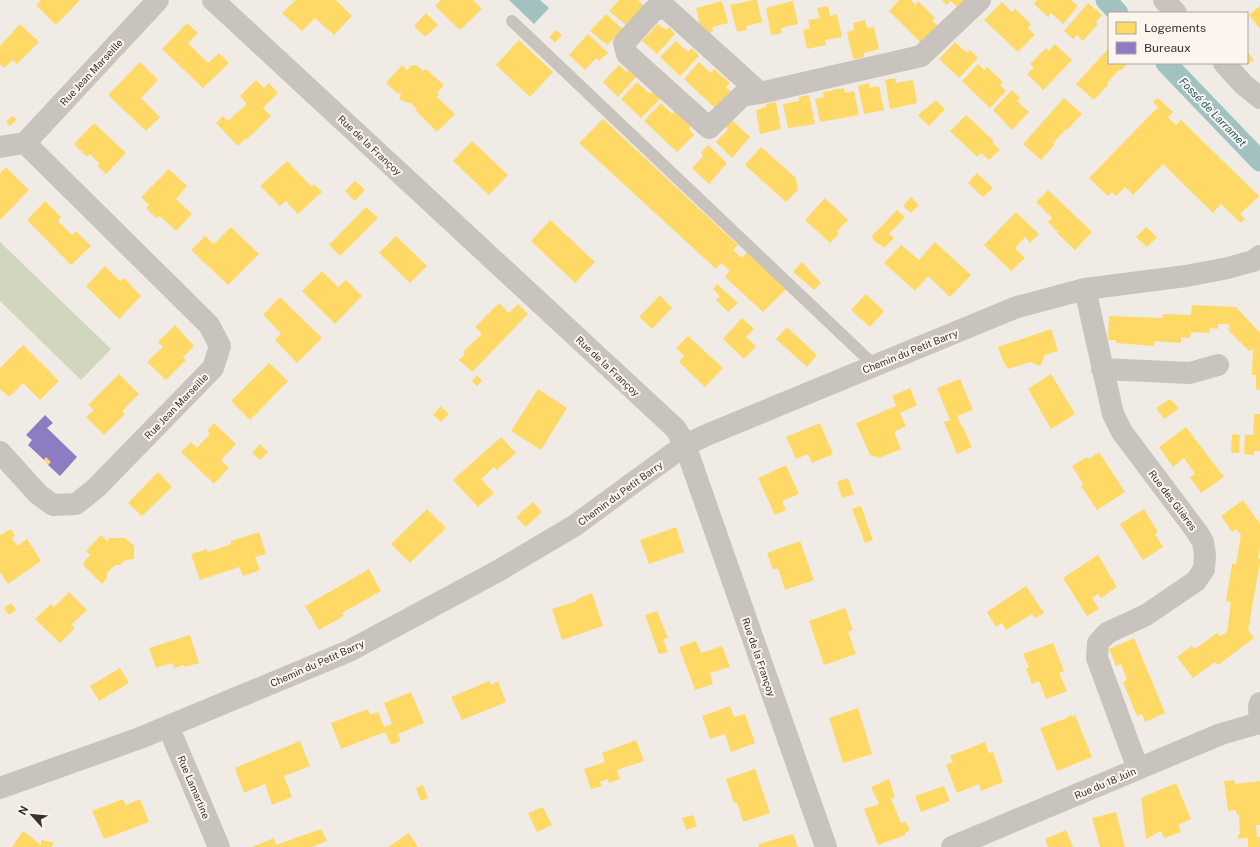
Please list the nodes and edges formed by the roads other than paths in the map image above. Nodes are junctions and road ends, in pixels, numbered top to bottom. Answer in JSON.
{"nodes":[{"id":1,"x":158,"y":0,"type":"edge"},
{"id":2,"x":213,"y":0,"type":"edge"},
{"id":3,"x":980,"y":0,"type":"edge"},
{"id":4,"x":1164,"y":0,"type":"edge"},
{"id":5,"x":1175,"y":12,"type":"edge"},
{"id":6,"x":512,"y":21,"type":"dead end"},
{"id":7,"x":1225,"y":64,"type":"edge"},
{"id":8,"x":760,"y":93,"type":"junction"},
{"id":9,"x":1259,"y":96,"type":"edge"},
{"id":10,"x":25,"y":143,"type":"junction"},
{"id":11,"x":0,"y":146,"type":"edge"},
{"id":12,"x":1258,"y":259,"type":"edge"},
{"id":13,"x":1085,"y":289,"type":"junction"},
{"id":14,"x":1218,"y":365,"type":"dead end"},
{"id":15,"x":875,"y":366,"type":"junction"},
{"id":16,"x":1102,"y":369,"type":"junction"},
{"id":17,"x":685,"y":445,"type":"junction"},
{"id":18,"x":0,"y":452,"type":"edge"},
{"id":19,"x":1260,"y":717,"type":"edge"},
{"id":20,"x":168,"y":726,"type":"junction"},
{"id":21,"x":1138,"y":769,"type":"junction"},
{"id":22,"x":0,"y":788,"type":"edge"},
{"id":23,"x":219,"y":847,"type":"edge"},
{"id":24,"x":826,"y":847,"type":"edge"},
{"id":25,"x":952,"y":847,"type":"edge"}],
"edges":[{"from":1,"to":10,"type":"street","name":"Rue Jean Marseille"},
{"from":2,"to":17,"type":"street","name":"Rue de la Françoy"},
{"from":3,"to":8,"type":"street"},
{"from":4,"to":5,"type":"street"},
{"from":6,"to":15,"type":"lane"},
{"from":7,"to":9,"type":"street"},
{"from":8,"to":8,"type":"street"},
{"from":10,"to":11,"type":"street"},
{"from":10,"to":18,"type":"street","name":"Rue Jean Marseille"},
{"from":12,"to":13,"type":"street","name":"Chemin du Petit Barry"},
{"from":13,"to":15,"type":"street","name":"Chemin du Petit Barry"},
{"from":13,"to":16,"type":"street","name":"Rue des Glières"},
{"from":14,"to":16,"type":"street"},
{"from":15,"to":17,"type":"street","name":"Chemin du Petit Barry"},
{"from":16,"to":21,"type":"street","name":"Rue des Glières"},
{"from":17,"to":20,"type":"street","name":"Chemin du Petit Barry"},
{"from":17,"to":24,"type":"street","name":"Rue de la Françoy"},
{"from":19,"to":21,"type":"street","name":"Rue du 18 Juin"},
{"from":20,"to":22,"type":"street","name":"Chemin du Petit Barry"},
{"from":20,"to":23,"type":"street","name":"Rue Lamartine"},
{"from":21,"to":25,"type":"street","name":"Rue du 18 Juin"}]}
